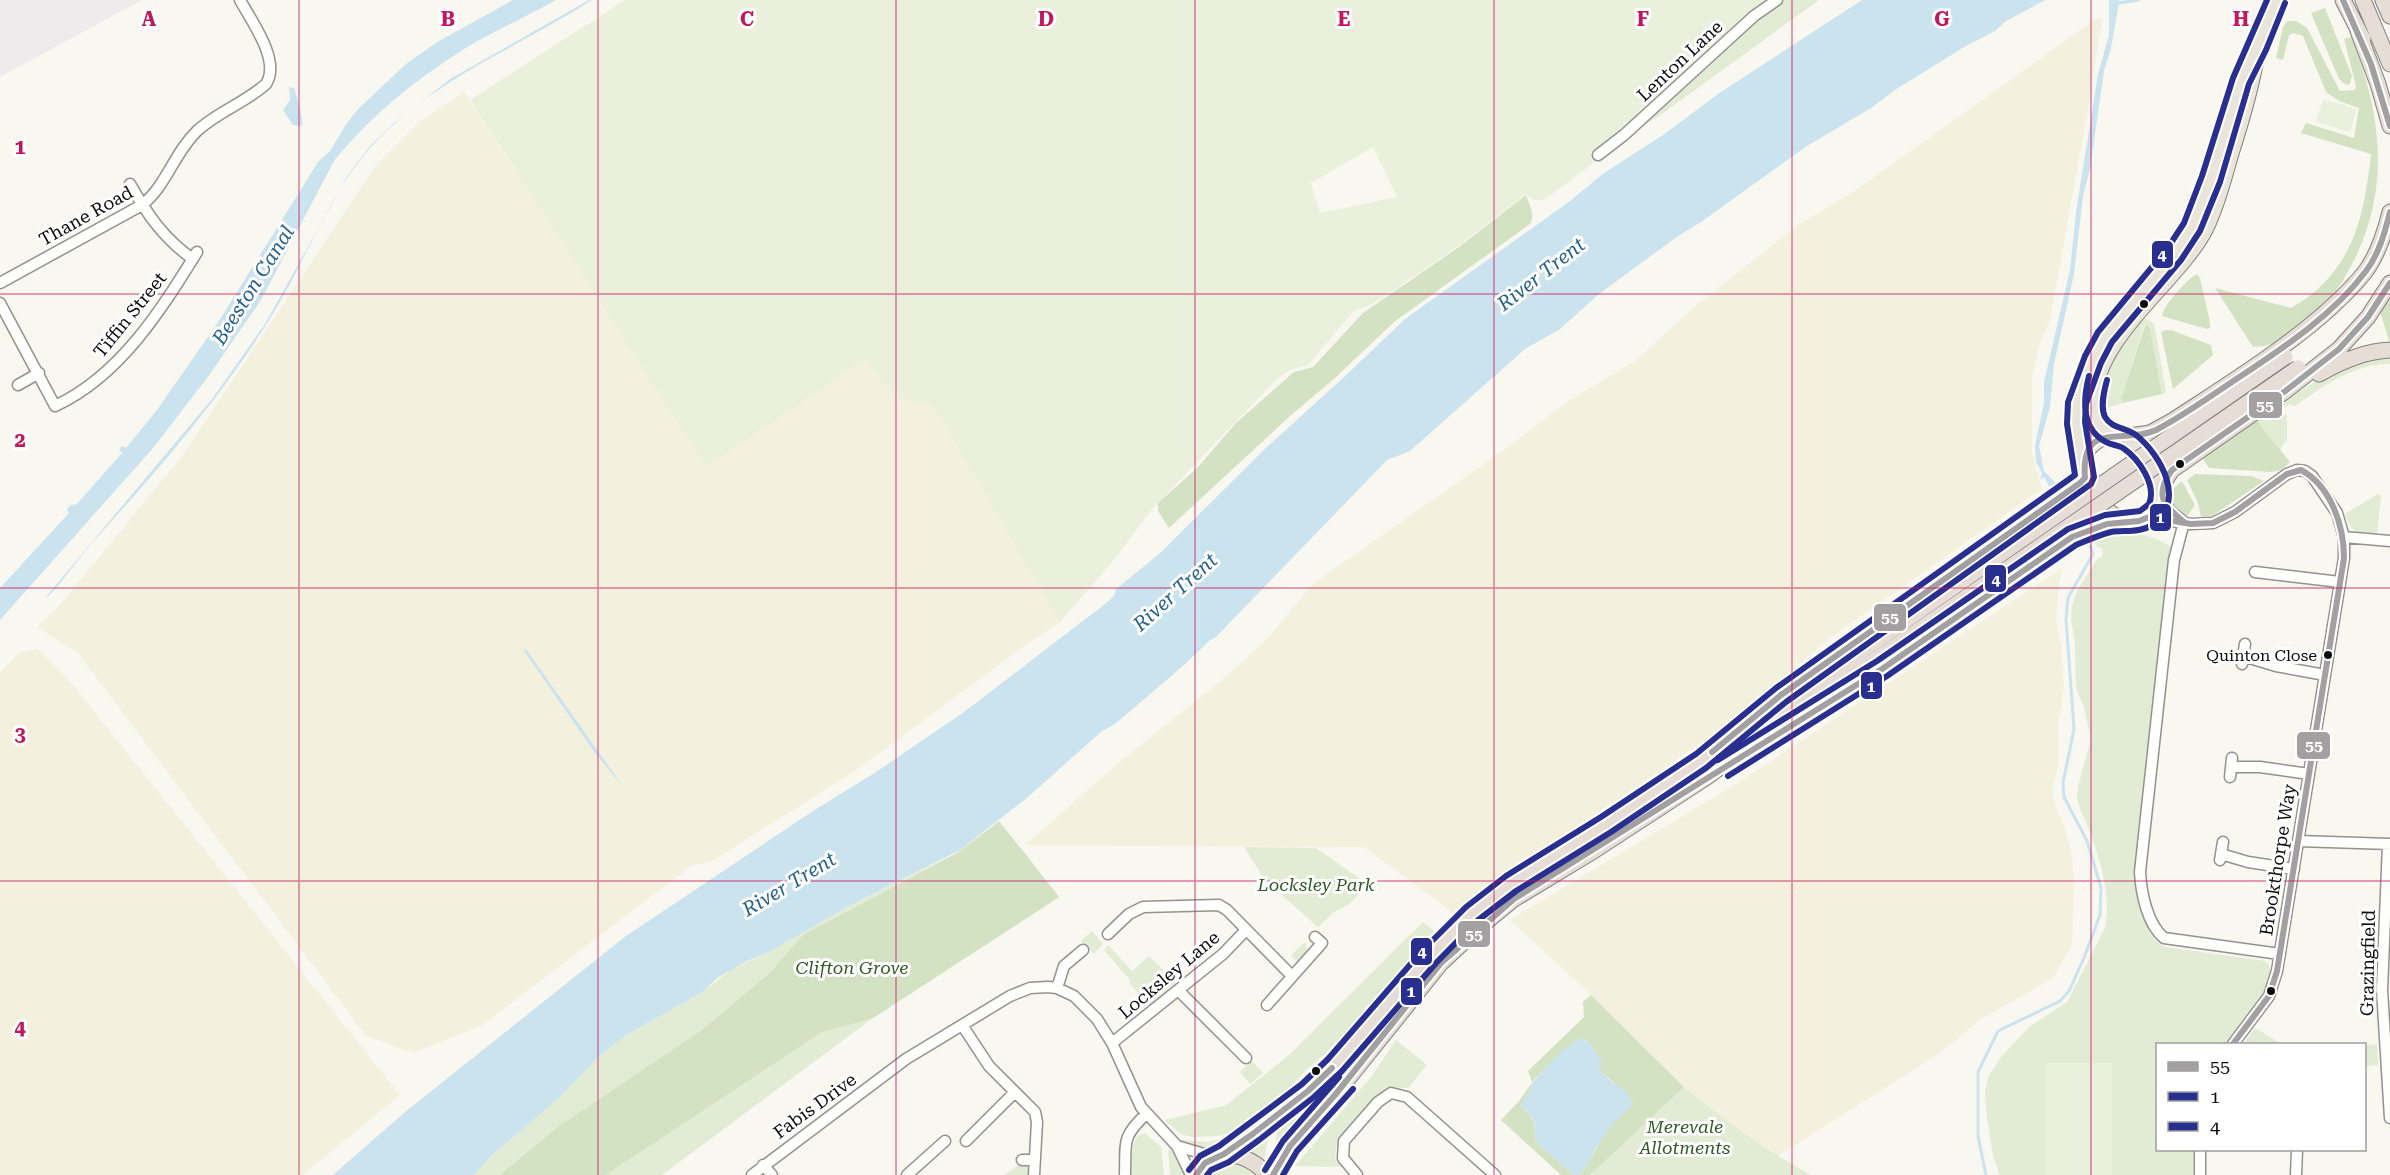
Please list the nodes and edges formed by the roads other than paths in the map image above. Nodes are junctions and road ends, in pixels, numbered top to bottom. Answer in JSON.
{"nodes":[{"id":1,"x":240,"y":0,"type":"edge"},
{"id":2,"x":1777,"y":0,"type":"edge"},
{"id":3,"x":2277,"y":0,"type":"edge"},
{"id":4,"x":2343,"y":0,"type":"edge"},
{"id":5,"x":2363,"y":0,"type":"edge"},
{"id":6,"x":2383,"y":0,"type":"edge"},
{"id":7,"x":2390,"y":16,"type":"edge"},
{"id":8,"x":2358,"y":31,"type":"junction"},
{"id":9,"x":2258,"y":47,"type":"junction"},
{"id":10,"x":2390,"y":64,"type":"edge"},
{"id":11,"x":2390,"y":89,"type":"edge"},
{"id":12,"x":2390,"y":126,"type":"edge"},
{"id":13,"x":1602,"y":152,"type":"dead end"},
{"id":14,"x":130,"y":184,"type":"dead end"},
{"id":15,"x":142,"y":205,"type":"junction"},
{"id":16,"x":2390,"y":212,"type":"edge"},
{"id":17,"x":2366,"y":271,"type":"junction"},
{"id":18,"x":0,"y":283,"type":"edge"},
{"id":19,"x":2390,"y":283,"type":"edge"},
{"id":20,"x":0,"y":303,"type":"edge"},
{"id":21,"x":2390,"y":350,"type":"edge"},
{"id":22,"x":39,"y":374,"type":"junction"},
{"id":23,"x":18,"y":385,"type":"dead end"},
{"id":24,"x":2284,"y":392,"type":"junction"},
{"id":25,"x":2117,"y":436,"type":"junction"},
{"id":26,"x":2084,"y":460,"type":"junction"},
{"id":27,"x":2085,"y":478,"type":"junction"},
{"id":28,"x":2161,"y":492,"type":"junction"},
{"id":29,"x":2149,"y":517,"type":"junction"},
{"id":30,"x":2123,"y":521,"type":"junction"},
{"id":31,"x":2184,"y":522,"type":"junction"},
{"id":32,"x":2344,"y":537,"type":"junction"},
{"id":33,"x":2390,"y":541,"type":"edge"},
{"id":34,"x":2272,"y":562,"type":"dead end"},
{"id":35,"x":2255,"y":572,"type":"dead end"},
{"id":36,"x":2271,"y":574,"type":"junction"},
{"id":37,"x":2340,"y":582,"type":"junction"},
{"id":38,"x":1877,"y":650,"type":"junction"},
{"id":39,"x":2243,"y":655,"type":"dead end"},
{"id":40,"x":2325,"y":675,"type":"junction"},
{"id":41,"x":1701,"y":761,"type":"junction"},
{"id":42,"x":2231,"y":767,"type":"dead end"},
{"id":43,"x":2309,"y":774,"type":"junction"},
{"id":44,"x":1707,"y":777,"type":"junction"},
{"id":45,"x":2298,"y":841,"type":"junction"},
{"id":46,"x":2223,"y":842,"type":"dead end"},
{"id":47,"x":2389,"y":844,"type":"edge"},
{"id":48,"x":2294,"y":869,"type":"junction"},
{"id":49,"x":1246,"y":930,"type":"junction"},
{"id":50,"x":1108,"y":934,"type":"dead end"},
{"id":51,"x":2387,"y":935,"type":"edge"},
{"id":52,"x":1315,"y":937,"type":"dead end"},
{"id":53,"x":2280,"y":954,"type":"junction"},
{"id":54,"x":1080,"y":956,"type":"dead end"},
{"id":55,"x":1292,"y":976,"type":"junction"},
{"id":56,"x":1058,"y":988,"type":"junction"},
{"id":57,"x":1179,"y":991,"type":"junction"},
{"id":58,"x":1267,"y":1005,"type":"dead end"},
{"id":59,"x":963,"y":1025,"type":"junction"},
{"id":60,"x":1112,"y":1043,"type":"junction"},
{"id":61,"x":2234,"y":1043,"type":"edge"},
{"id":62,"x":1239,"y":1056,"type":"dead end"},
{"id":63,"x":1015,"y":1092,"type":"junction"},
{"id":64,"x":1146,"y":1114,"type":"junction"},
{"id":65,"x":2390,"y":1118,"type":"edge"},
{"id":66,"x":945,"y":1141,"type":"dead end"},
{"id":67,"x":966,"y":1141,"type":"dead end"},
{"id":68,"x":1177,"y":1146,"type":"junction"},
{"id":69,"x":2200,"y":1151,"type":"edge"},
{"id":70,"x":2297,"y":1151,"type":"edge"},
{"id":71,"x":1219,"y":1156,"type":"junction"},
{"id":72,"x":1022,"y":1160,"type":"dead end"},
{"id":73,"x":1035,"y":1160,"type":"junction"},
{"id":74,"x":763,"y":1165,"type":"junction"},
{"id":75,"x":752,"y":1175,"type":"edge"},
{"id":76,"x":772,"y":1175,"type":"edge"},
{"id":77,"x":908,"y":1175,"type":"edge"},
{"id":78,"x":1034,"y":1175,"type":"edge"},
{"id":79,"x":1125,"y":1175,"type":"edge"},
{"id":80,"x":1191,"y":1175,"type":"edge"},
{"id":81,"x":1196,"y":1175,"type":"edge"},
{"id":82,"x":1267,"y":1175,"type":"edge"},
{"id":83,"x":1273,"y":1175,"type":"edge"},
{"id":84,"x":1357,"y":1175,"type":"edge"},
{"id":85,"x":1495,"y":1175,"type":"edge"},
{"id":86,"x":2200,"y":1175,"type":"edge"},
{"id":87,"x":2296,"y":1175,"type":"edge"}],
"edges":[{"from":1,"to":15,"type":"street","name":"Thane Road"},
{"from":2,"to":13,"type":"street","name":"Lenton Lane"},
{"from":3,"to":9,"type":"main road"},
{"from":4,"to":8,"type":"highway"},
{"from":5,"to":10,"type":"highway"},
{"from":6,"to":7,"type":"highway"},
{"from":8,"to":11,"type":"highway"},
{"from":8,"to":12,"type":"highway"},
{"from":9,"to":25,"type":"main road"},
{"from":9,"to":26,"type":"main road"},
{"from":14,"to":15,"type":"street","name":"Tiffin Street"},
{"from":15,"to":18,"type":"street","name":"Thane Road"},
{"from":15,"to":22,"type":"street","name":"Tiffin Street"},
{"from":16,"to":17,"type":"highway"},
{"from":17,"to":25,"type":"highway"},
{"from":17,"to":38,"type":"highway","bridge":true},
{"from":19,"to":24,"type":"highway"},
{"from":19,"to":38,"type":"highway","bridge":true},
{"from":20,"to":22,"type":"street"},
{"from":21,"to":24,"type":"highway"},
{"from":22,"to":23,"type":"street"},
{"from":24,"to":28,"type":"highway"},
{"from":25,"to":26,"type":"main road"},
{"from":25,"to":28,"type":"main road"},
{"from":26,"to":27,"type":"main road"},
{"from":27,"to":30,"type":"main road"},
{"from":27,"to":41,"type":"highway"},
{"from":28,"to":29,"type":"main road"},
{"from":28,"to":31,"type":"street"},
{"from":29,"to":30,"type":"main road"},
{"from":29,"to":31,"type":"street"},
{"from":30,"to":44,"type":"highway"},
{"from":31,"to":32,"type":"street","name":"Brookthorpe Way"},
{"from":31,"to":53,"type":"street"},
{"from":32,"to":33,"type":"street"},
{"from":32,"to":37,"type":"street","name":"Brookthorpe Way"},
{"from":34,"to":36,"type":"street"},
{"from":35,"to":36,"type":"street"},
{"from":36,"to":37,"type":"street"},
{"from":37,"to":40,"type":"street","name":"Brookthorpe Way"},
{"from":38,"to":41,"type":"highway"},
{"from":38,"to":44,"type":"highway"},
{"from":39,"to":40,"type":"street"},
{"from":40,"to":43,"type":"street","name":"Brookthorpe Way"},
{"from":41,"to":71,"type":"highway"},
{"from":42,"to":43,"type":"street"},
{"from":43,"to":45,"type":"street","name":"Brookthorpe Way"},
{"from":44,"to":83,"type":"highway"},
{"from":45,"to":47,"type":"street"},
{"from":45,"to":48,"type":"street","name":"Brookthorpe Way"},
{"from":46,"to":48,"type":"street"},
{"from":47,"to":51,"type":"street","name":"Grazingfield"},
{"from":48,"to":53,"type":"street","name":"Brookthorpe Way"},
{"from":49,"to":50,"type":"street"},
{"from":49,"to":55,"type":"street"},
{"from":49,"to":57,"type":"street","name":"Locksley Lane"},
{"from":51,"to":65,"type":"street","name":"Grazingfield"},
{"from":52,"to":55,"type":"street"},
{"from":53,"to":61,"type":"street","name":"Brookthorpe Way"},
{"from":54,"to":56,"type":"street"},
{"from":55,"to":58,"type":"street"},
{"from":56,"to":59,"type":"street","name":"Fabis Drive"},
{"from":56,"to":60,"type":"street"},
{"from":57,"to":60,"type":"street","name":"Locksley Lane"},
{"from":57,"to":62,"type":"street"},
{"from":59,"to":63,"type":"street"},
{"from":59,"to":74,"type":"street","name":"Fabis Drive"},
{"from":60,"to":64,"type":"street"},
{"from":63,"to":67,"type":"street"},
{"from":63,"to":73,"type":"street"},
{"from":64,"to":68,"type":"street"},
{"from":64,"to":79,"type":"street"},
{"from":66,"to":77,"type":"street"},
{"from":68,"to":71,"type":"street"},
{"from":68,"to":80,"type":"street"},
{"from":69,"to":86,"type":"street"},
{"from":70,"to":87,"type":"street"},
{"from":71,"to":81,"type":"highway"},
{"from":71,"to":82,"type":"highway"},
{"from":72,"to":73,"type":"street"},
{"from":73,"to":78,"type":"street"},
{"from":74,"to":75,"type":"street","name":"Fabis Drive"},
{"from":74,"to":76,"type":"street"},
{"from":84,"to":85,"type":"street"}]}
